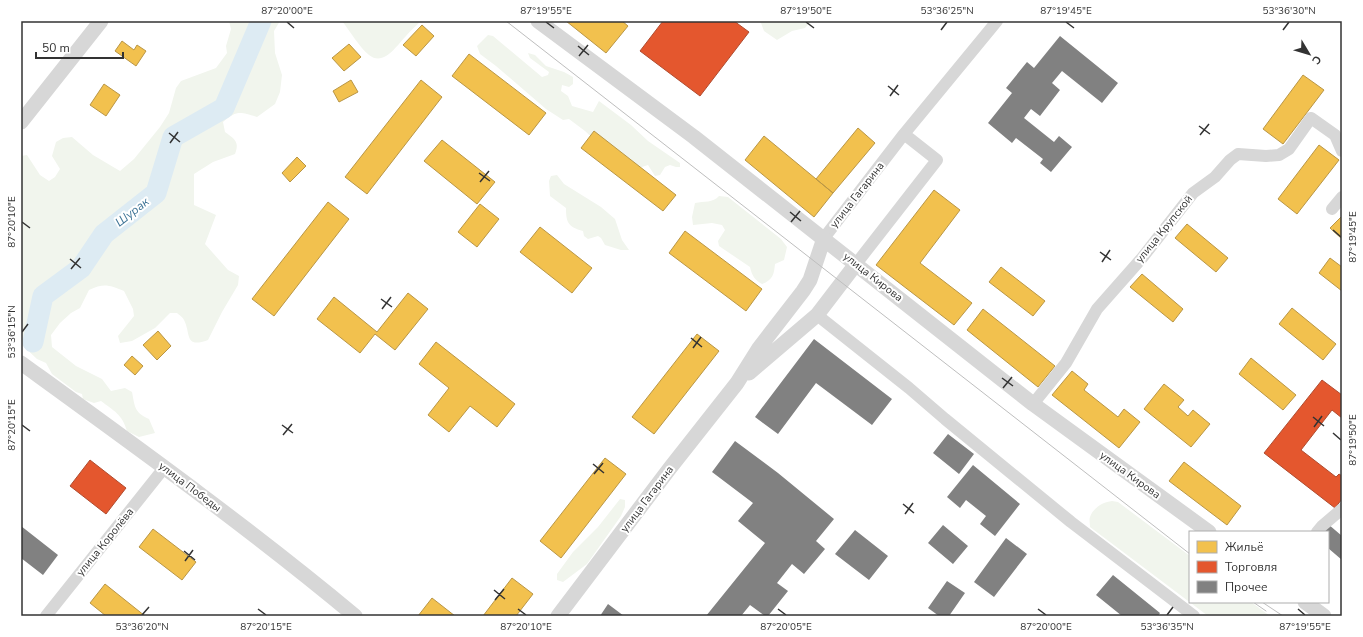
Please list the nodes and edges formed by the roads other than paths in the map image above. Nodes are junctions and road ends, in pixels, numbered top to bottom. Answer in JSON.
{"nodes":[{"id":1,"x":101,"y":21,"type":"edge"},
{"id":2,"x":538,"y":21,"type":"edge"},
{"id":3,"x":997,"y":21,"type":"edge"},
{"id":4,"x":21,"y":122,"type":"edge"},
{"id":5,"x":904,"y":134,"type":"junction"},
{"id":6,"x":1342,"y":151,"type":"edge"},
{"id":7,"x":1342,"y":197,"type":"edge"},
{"id":8,"x":1332,"y":208,"type":"dead end"},
{"id":9,"x":824,"y":238,"type":"junction"},
{"id":10,"x":856,"y":264,"type":"junction"},
{"id":11,"x":817,"y":315,"type":"junction"},
{"id":12,"x":21,"y":363,"type":"edge"},
{"id":13,"x":737,"y":383,"type":"junction"},
{"id":14,"x":1033,"y":404,"type":"junction"},
{"id":15,"x":164,"y":468,"type":"junction"},
{"id":16,"x":1342,"y":509,"type":"edge"},
{"id":17,"x":1208,"y":531,"type":"edge"},
{"id":18,"x":1318,"y":531,"type":"edge"},
{"id":19,"x":1306,"y":603,"type":"edge"},
{"id":20,"x":46,"y":616,"type":"edge"},
{"id":21,"x":355,"y":616,"type":"edge"},
{"id":22,"x":558,"y":616,"type":"edge"},
{"id":23,"x":1194,"y":616,"type":"edge"},
{"id":24,"x":1324,"y":616,"type":"edge"}],
"edges":[{"from":1,"to":4,"type":"street"},
{"from":2,"to":9,"type":"street","name":"улица Кирова"},
{"from":3,"to":5,"type":"street","name":"улица Гагарина"},
{"from":5,"to":9,"type":"street","name":"улица Гагарина"},
{"from":5,"to":10,"type":"street","name":"улица Гагарина"},
{"from":6,"to":14,"type":"street","name":"улица Крупской"},
{"from":7,"to":8,"type":"street"},
{"from":9,"to":10,"type":"street","name":"улица Кирова"},
{"from":9,"to":13,"type":"street","name":"улица Гагарина"},
{"from":10,"to":11,"type":"street","name":"улица Гагарина"},
{"from":10,"to":14,"type":"street","name":"улица Кирова"},
{"from":11,"to":13,"type":"street","name":"улица Гагарина"},
{"from":11,"to":23,"type":"street"},
{"from":12,"to":15,"type":"street","name":"улица Победы"},
{"from":13,"to":22,"type":"street","name":"улица Гагарина"},
{"from":14,"to":17,"type":"street","name":"улица Кирова"},
{"from":15,"to":20,"type":"street","name":"улица Королёва"},
{"from":15,"to":21,"type":"street","name":"улица Победы"},
{"from":16,"to":18,"type":"street"},
{"from":19,"to":24,"type":"street"}]}
